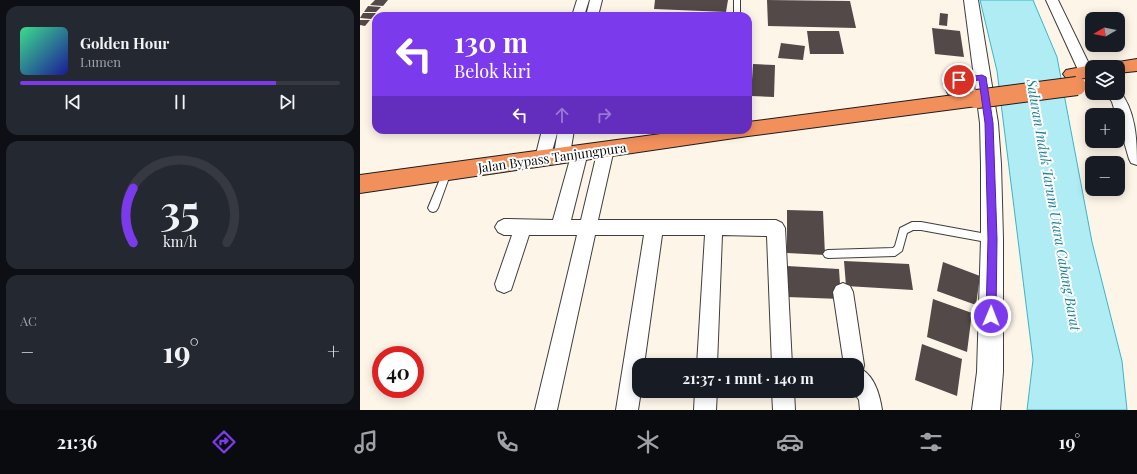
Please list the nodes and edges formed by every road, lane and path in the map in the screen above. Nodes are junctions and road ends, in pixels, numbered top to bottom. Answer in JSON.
{"nodes":[{"id":1,"x":583,"y":0,"type":"edge"},
{"id":2,"x":596,"y":0,"type":"edge"},
{"id":3,"x":738,"y":0,"type":"edge"},
{"id":4,"x":971,"y":0,"type":"edge"},
{"id":5,"x":1052,"y":0,"type":"edge"},
{"id":6,"x":579,"y":12,"type":"edge"},
{"id":7,"x":593,"y":12,"type":"edge"},
{"id":8,"x":736,"y":12,"type":"edge"},
{"id":9,"x":1137,"y":65,"type":"edge"},
{"id":10,"x":1125,"y":67,"type":"edge"},
{"id":11,"x":1084,"y":77,"type":"edge"},
{"id":12,"x":1137,"y":77,"type":"edge"},
{"id":13,"x":1125,"y":79,"type":"edge"},
{"id":14,"x":978,"y":88,"type":"junction"},
{"id":15,"x":1119,"y":100,"type":"edge"},
{"id":16,"x":752,"y":117,"type":"edge"},
{"id":17,"x":752,"y":129,"type":"edge"},
{"id":18,"x":633,"y":134,"type":"edge"},
{"id":19,"x":713,"y":134,"type":"edge"},
{"id":20,"x":559,"y":145,"type":"edge"},
{"id":21,"x":606,"y":148,"type":"junction"},
{"id":22,"x":1137,"y":159,"type":"edge"},
{"id":23,"x":447,"y":172,"type":"junction"},
{"id":24,"x":360,"y":173,"type":"edge"},
{"id":25,"x":360,"y":184,"type":"edge"},
{"id":26,"x":433,"y":208,"type":"dead end"},
{"id":27,"x":504,"y":227,"type":"dead end"},
{"id":28,"x":523,"y":227,"type":"junction"},
{"id":29,"x":560,"y":227,"type":"junction"},
{"id":30,"x":588,"y":227,"type":"junction"},
{"id":31,"x":654,"y":227,"type":"junction"},
{"id":32,"x":714,"y":228,"type":"junction"},
{"id":33,"x":992,"y":239,"type":"junction"},
{"id":34,"x":828,"y":254,"type":"dead end"},
{"id":35,"x":504,"y":284,"type":"dead end"},
{"id":36,"x":843,"y":292,"type":"dead end"},
{"id":37,"x":707,"y":358,"type":"edge"},
{"id":38,"x":782,"y":358,"type":"edge"},
{"id":39,"x":853,"y":358,"type":"edge"},
{"id":40,"x":864,"y":388,"type":"edge"},
{"id":41,"x":706,"y":398,"type":"edge"},
{"id":42,"x":783,"y":398,"type":"edge"},
{"id":43,"x":546,"y":410,"type":"edge"},
{"id":44,"x":627,"y":410,"type":"edge"},
{"id":45,"x":705,"y":410,"type":"edge"},
{"id":46,"x":784,"y":410,"type":"edge"},
{"id":47,"x":871,"y":410,"type":"edge"},
{"id":48,"x":986,"y":410,"type":"edge"}],
"edges":[{"from":1,"to":6,"type":"street"},
{"from":2,"to":7,"type":"street"},
{"from":3,"to":8,"type":"lane"},
{"from":4,"to":14,"type":"street"},
{"from":5,"to":11,"type":"street"},
{"from":9,"to":10,"type":"highway"},
{"from":11,"to":14,"type":"highway","bridge":true},
{"from":12,"to":13,"type":"highway"},
{"from":14,"to":16,"type":"highway"},
{"from":14,"to":17,"type":"highway"},
{"from":14,"to":33,"type":"street"},
{"from":15,"to":22,"type":"street"},
{"from":18,"to":20,"type":"highway","name":"Jalan Bypass Tanjungpura"},
{"from":19,"to":21,"type":"highway","name":"Jalan Bypass Tanjungpura"},
{"from":20,"to":21,"type":"highway","name":"Jalan Bypass Tanjungpura"},
{"from":20,"to":23,"type":"highway","name":"Jalan Bypass Tanjungpura"},
{"from":20,"to":24,"type":"highway","name":"Jalan Bypass Tanjungpura"},
{"from":20,"to":29,"type":"street"},
{"from":21,"to":30,"type":"street"},
{"from":23,"to":25,"type":"highway","name":"Jalan Bypass Tanjungpura"},
{"from":23,"to":26,"type":"lane"},
{"from":27,"to":28,"type":"street"},
{"from":28,"to":29,"type":"street"},
{"from":28,"to":35,"type":"street"},
{"from":29,"to":30,"type":"street"},
{"from":30,"to":31,"type":"street"},
{"from":30,"to":43,"type":"street"},
{"from":31,"to":32,"type":"street"},
{"from":31,"to":44,"type":"street"},
{"from":32,"to":37,"type":"street"},
{"from":32,"to":38,"type":"street"},
{"from":33,"to":34,"type":"lane"},
{"from":33,"to":48,"type":"street"},
{"from":36,"to":39,"type":"street"},
{"from":40,"to":47,"type":"street"},
{"from":41,"to":45,"type":"street"},
{"from":42,"to":46,"type":"street"}]}
